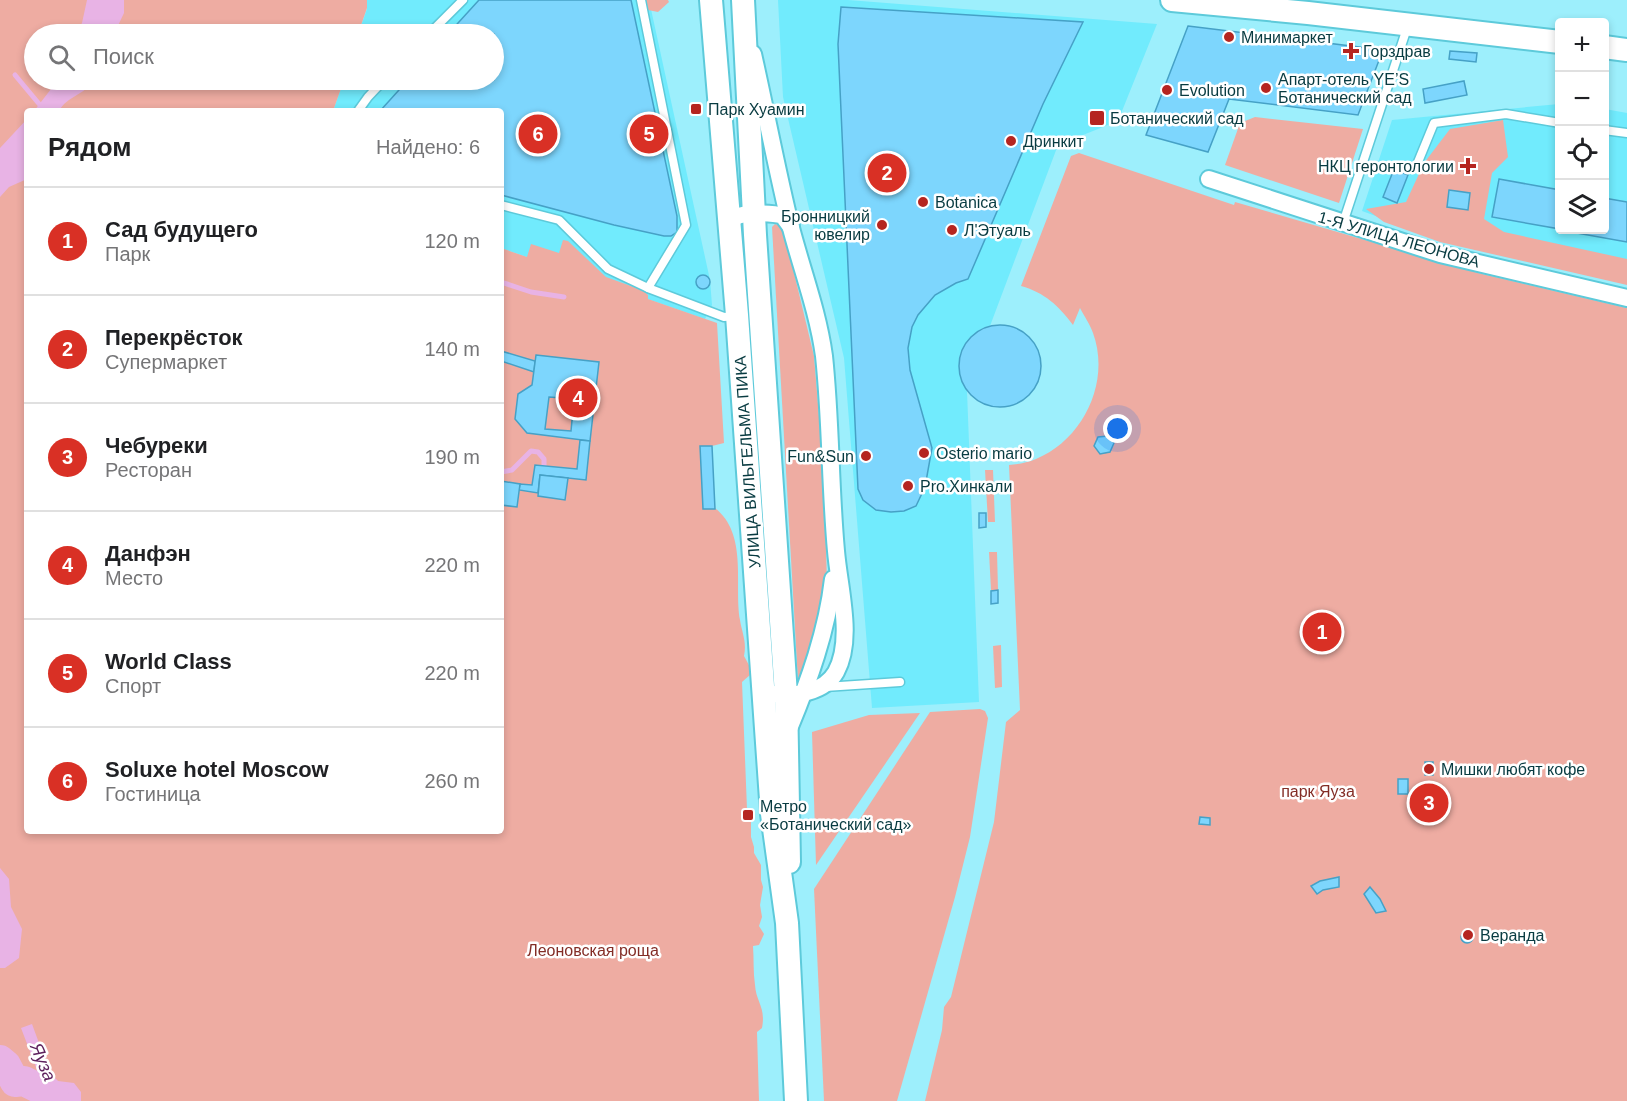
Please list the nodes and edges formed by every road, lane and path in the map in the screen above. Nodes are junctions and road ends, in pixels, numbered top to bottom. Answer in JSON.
{"nodes":[{"id":1,"x":463,"y":0,"type":"edge"},
{"id":2,"x":641,"y":0,"type":"edge"},
{"id":3,"x":711,"y":0,"type":"edge"},
{"id":4,"x":1172,"y":0,"type":"edge"},
{"id":5,"x":743,"y":5,"type":"edge"},
{"id":6,"x":439,"y":24,"type":"edge"},
{"id":7,"x":1408,"y":25,"type":"junction"},
{"id":8,"x":1555,"y":41,"type":"edge"},
{"id":9,"x":1609,"y":48,"type":"edge"},
{"id":10,"x":1627,"y":50,"type":"edge"},
{"id":11,"x":375,"y":90,"type":"edge"},
{"id":12,"x":360,"y":108,"type":"edge"},
{"id":13,"x":1555,"y":122,"type":"edge"},
{"id":14,"x":1609,"y":131,"type":"edge"},
{"id":15,"x":1627,"y":133,"type":"edge"},
{"id":16,"x":1418,"y":162,"type":"dead end"},
{"id":17,"x":1209,"y":179,"type":"dead end"},
{"id":18,"x":504,"y":206,"type":"edge"},
{"id":19,"x":754,"y":214,"type":"junction"},
{"id":20,"x":1343,"y":224,"type":"junction"},
{"id":21,"x":791,"y":227,"type":"junction"},
{"id":22,"x":730,"y":228,"type":"junction"},
{"id":23,"x":648,"y":288,"type":"junction"},
{"id":24,"x":1627,"y":298,"type":"edge"},
{"id":25,"x":737,"y":315,"type":"junction"},
{"id":26,"x":836,"y":551,"type":"junction"},
{"id":27,"x":762,"y":680,"type":"junction"},
{"id":28,"x":900,"y":682,"type":"dead end"},
{"id":29,"x":822,"y":687,"type":"junction"},
{"id":30,"x":795,"y":694,"type":"junction"},
{"id":31,"x":787,"y":923,"type":"junction"},
{"id":32,"x":796,"y":1101,"type":"edge"}],
"edges":[{"from":1,"to":6,"type":"lane"},
{"from":2,"to":23,"type":"lane"},
{"from":3,"to":22,"type":"main road","name":"УЛИЦА ВИЛЬГЕЛЬМА ПИКА"},
{"from":4,"to":7,"type":"main road"},
{"from":5,"to":19,"type":"main road","name":"УЛИЦА ВИЛЬГЕЛЬМА ПИКА"},
{"from":5,"to":21,"type":"street"},
{"from":7,"to":8,"type":"main road"},
{"from":7,"to":20,"type":"lane"},
{"from":9,"to":10,"type":"main road"},
{"from":11,"to":12,"type":"lane"},
{"from":13,"to":16,"type":"lane"},
{"from":14,"to":15,"type":"lane"},
{"from":17,"to":20,"type":"street","name":"1-Я УЛИЦА ЛЕОНОВА"},
{"from":18,"to":23,"type":"lane"},
{"from":19,"to":21,"type":"street"},
{"from":19,"to":22,"type":"street"},
{"from":19,"to":30,"type":"main road","name":"УЛИЦА ВИЛЬГЕЛЬМА ПИКА"},
{"from":20,"to":24,"type":"street","name":"1-Я УЛИЦА ЛЕОНОВА"},
{"from":21,"to":26,"type":"street"},
{"from":22,"to":25,"type":"main road","name":"УЛИЦА ВИЛЬГЕЛЬМА ПИКА"},
{"from":23,"to":25,"type":"lane"},
{"from":25,"to":27,"type":"main road","name":"УЛИЦА ВИЛЬГЕЛЬМА ПИКА"},
{"from":26,"to":29,"type":"street"},
{"from":26,"to":30,"type":"street"},
{"from":27,"to":30,"type":"street"},
{"from":27,"to":31,"type":"main road","name":"УЛИЦА ВИЛЬГЕЛЬМА ПИКА"},
{"from":28,"to":29,"type":"lane"},
{"from":29,"to":30,"type":"street"},
{"from":30,"to":31,"type":"main road","name":"УЛИЦА ВИЛЬГЕЛЬМА ПИКА"},
{"from":31,"to":32,"type":"main road","name":"УЛИЦА ВИЛЬГЕЛЬМА ПИКА"}]}
